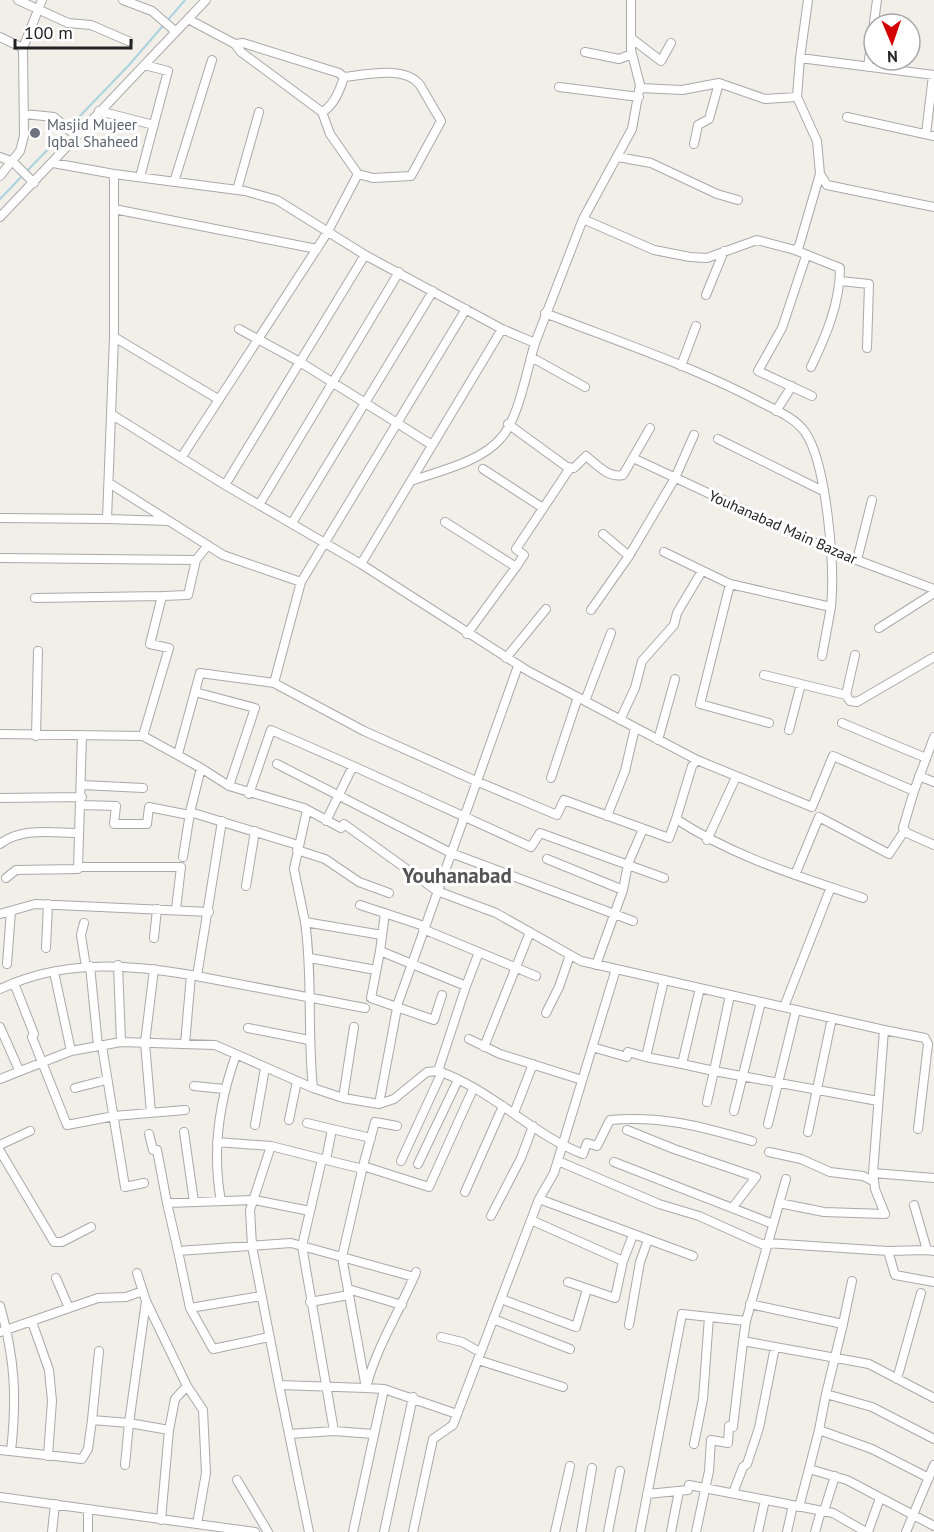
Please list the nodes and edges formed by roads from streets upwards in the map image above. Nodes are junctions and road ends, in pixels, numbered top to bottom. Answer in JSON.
{"nodes":[{"id":1,"x":18,"y":0,"type":"edge"},
{"id":2,"x":42,"y":0,"type":"edge"},
{"id":3,"x":123,"y":0,"type":"edge"},
{"id":4,"x":206,"y":0,"type":"edge"},
{"id":5,"x":631,"y":0,"type":"edge"},
{"id":6,"x":808,"y":0,"type":"edge"},
{"id":7,"x":39,"y":9,"type":"junction"},
{"id":8,"x":188,"y":19,"type":"junction"},
{"id":9,"x":173,"y":29,"type":"junction"},
{"id":10,"x":0,"y":37,"type":"edge"},
{"id":11,"x":631,"y":39,"type":"junction"},
{"id":12,"x":128,"y":41,"type":"dead end"},
{"id":13,"x":671,"y":43,"type":"dead end"},
{"id":14,"x":235,"y":44,"type":"junction"},
{"id":15,"x":23,"y":48,"type":"junction"},
{"id":16,"x":585,"y":52,"type":"dead end"},
{"id":17,"x":632,"y":54,"type":"junction"},
{"id":18,"x":800,"y":58,"type":"junction"},
{"id":19,"x":212,"y":60,"type":"dead end"},
{"id":20,"x":144,"y":65,"type":"junction"},
{"id":21,"x":862,"y":66,"type":"edge"},
{"id":22,"x":909,"y":72,"type":"edge"},
{"id":23,"x":933,"y":75,"type":"edge"},
{"id":24,"x":344,"y":76,"type":"junction"},
{"id":25,"x":719,"y":83,"type":"junction"},
{"id":26,"x":559,"y":87,"type":"dead end"},
{"id":27,"x":640,"y":88,"type":"junction"},
{"id":28,"x":639,"y":97,"type":"junction"},
{"id":29,"x":797,"y":97,"type":"junction"},
{"id":30,"x":99,"y":111,"type":"junction"},
{"id":31,"x":259,"y":112,"type":"dead end"},
{"id":32,"x":322,"y":112,"type":"junction"},
{"id":33,"x":24,"y":114,"type":"junction"},
{"id":34,"x":847,"y":117,"type":"dead end"},
{"id":35,"x":154,"y":125,"type":"junction"},
{"id":36,"x":74,"y":135,"type":"junction"},
{"id":37,"x":930,"y":135,"type":"edge"},
{"id":38,"x":694,"y":144,"type":"dead end"},
{"id":39,"x":0,"y":157,"type":"edge"},
{"id":40,"x":618,"y":157,"type":"junction"},
{"id":41,"x":14,"y":163,"type":"junction"},
{"id":42,"x":53,"y":163,"type":"junction"},
{"id":43,"x":114,"y":174,"type":"junction"},
{"id":44,"x":358,"y":174,"type":"junction"},
{"id":45,"x":820,"y":174,"type":"junction"},
{"id":46,"x":0,"y":176,"type":"edge"},
{"id":47,"x":140,"y":177,"type":"junction"},
{"id":48,"x":33,"y":182,"type":"junction"},
{"id":49,"x":174,"y":182,"type":"junction"},
{"id":50,"x":237,"y":190,"type":"junction"},
{"id":51,"x":738,"y":200,"type":"dead end"},
{"id":52,"x":934,"y":207,"type":"edge"},
{"id":53,"x":114,"y":209,"type":"junction"},
{"id":54,"x":0,"y":217,"type":"edge"},
{"id":55,"x":583,"y":219,"type":"junction"},
{"id":56,"x":327,"y":233,"type":"junction"},
{"id":57,"x":317,"y":249,"type":"junction"},
{"id":58,"x":795,"y":250,"type":"junction"},
{"id":59,"x":724,"y":251,"type":"junction"},
{"id":60,"x":365,"y":255,"type":"junction"},
{"id":61,"x":806,"y":256,"type":"junction"},
{"id":62,"x":399,"y":272,"type":"junction"},
{"id":63,"x":840,"y":281,"type":"junction"},
{"id":64,"x":433,"y":291,"type":"junction"},
{"id":65,"x":706,"y":295,"type":"dead end"},
{"id":66,"x":466,"y":309,"type":"junction"},
{"id":67,"x":545,"y":313,"type":"junction"},
{"id":68,"x":696,"y":326,"type":"dead end"},
{"id":69,"x":239,"y":329,"type":"dead end"},
{"id":70,"x":502,"y":329,"type":"junction"},
{"id":71,"x":114,"y":337,"type":"junction"},
{"id":72,"x":257,"y":339,"type":"junction"},
{"id":73,"x":535,"y":343,"type":"junction"},
{"id":74,"x":867,"y":348,"type":"dead end"},
{"id":75,"x":531,"y":357,"type":"junction"},
{"id":76,"x":300,"y":362,"type":"junction"},
{"id":77,"x":681,"y":366,"type":"junction"},
{"id":78,"x":811,"y":367,"type":"dead end"},
{"id":79,"x":332,"y":382,"type":"junction"},
{"id":80,"x":792,"y":386,"type":"junction"},
{"id":81,"x":585,"y":387,"type":"dead end"},
{"id":82,"x":812,"y":396,"type":"dead end"},
{"id":83,"x":218,"y":399,"type":"junction"},
{"id":84,"x":364,"y":403,"type":"junction"},
{"id":85,"x":776,"y":411,"type":"junction"},
{"id":86,"x":111,"y":414,"type":"junction"},
{"id":87,"x":398,"y":423,"type":"junction"},
{"id":88,"x":508,"y":424,"type":"junction"},
{"id":89,"x":650,"y":428,"type":"dead end"},
{"id":90,"x":694,"y":435,"type":"dead end"},
{"id":91,"x":718,"y":439,"type":"dead end"},
{"id":92,"x":432,"y":445,"type":"junction"},
{"id":93,"x":181,"y":458,"type":"junction"},
{"id":94,"x":633,"y":458,"type":"junction"},
{"id":95,"x":570,"y":468,"type":"junction"},
{"id":96,"x":483,"y":469,"type":"dead end"},
{"id":97,"x":675,"y":478,"type":"junction"},
{"id":98,"x":410,"y":481,"type":"junction"},
{"id":99,"x":109,"y":483,"type":"junction"},
{"id":100,"x":225,"y":485,"type":"junction"},
{"id":101,"x":823,"y":491,"type":"junction"},
{"id":102,"x":872,"y":500,"type":"dead end"},
{"id":103,"x":259,"y":505,"type":"junction"},
{"id":104,"x":543,"y":508,"type":"junction"},
{"id":105,"x":0,"y":518,"type":"edge"},
{"id":106,"x":107,"y":519,"type":"junction"},
{"id":107,"x":169,"y":521,"type":"junction"},
{"id":108,"x":445,"y":522,"type":"dead end"},
{"id":109,"x":292,"y":523,"type":"junction"},
{"id":110,"x":603,"y":534,"type":"dead end"},
{"id":111,"x":325,"y":544,"type":"junction"},
{"id":112,"x":208,"y":545,"type":"junction"},
{"id":113,"x":830,"y":550,"type":"junction"},
{"id":114,"x":664,"y":552,"type":"dead end"},
{"id":115,"x":629,"y":556,"type":"junction"},
{"id":116,"x":0,"y":558,"type":"edge"},
{"id":117,"x":196,"y":560,"type":"junction"},
{"id":118,"x":857,"y":560,"type":"junction"},
{"id":119,"x":361,"y":564,"type":"junction"},
{"id":120,"x":516,"y":567,"type":"junction"},
{"id":121,"x":702,"y":571,"type":"junction"},
{"id":122,"x":301,"y":582,"type":"junction"},
{"id":123,"x":730,"y":584,"type":"junction"},
{"id":124,"x":934,"y":591,"type":"edge"},
{"id":125,"x":162,"y":596,"type":"junction"},
{"id":126,"x":35,"y":598,"type":"dead end"},
{"id":127,"x":831,"y":606,"type":"junction"},
{"id":128,"x":546,"y":609,"type":"dead end"},
{"id":129,"x":591,"y":610,"type":"dead end"},
{"id":130,"x":879,"y":628,"type":"dead end"},
{"id":131,"x":611,"y":633,"type":"dead end"},
{"id":132,"x":467,"y":634,"type":"junction"},
{"id":133,"x":38,"y":651,"type":"dead end"},
{"id":134,"x":855,"y":655,"type":"dead end"},
{"id":135,"x":822,"y":656,"type":"dead end"},
{"id":136,"x":934,"y":657,"type":"edge"},
{"id":137,"x":506,"y":658,"type":"junction"},
{"id":138,"x":518,"y":666,"type":"junction"},
{"id":139,"x":764,"y":675,"type":"dead end"},
{"id":140,"x":675,"y":680,"type":"dead end"},
{"id":141,"x":274,"y":683,"type":"junction"},
{"id":142,"x":801,"y":684,"type":"junction"},
{"id":143,"x":195,"y":692,"type":"junction"},
{"id":144,"x":846,"y":694,"type":"junction"},
{"id":145,"x":581,"y":699,"type":"junction"},
{"id":146,"x":620,"y":720,"type":"junction"},
{"id":147,"x":769,"y":723,"type":"dead end"},
{"id":148,"x":842,"y":723,"type":"dead end"},
{"id":149,"x":635,"y":728,"type":"junction"},
{"id":150,"x":789,"y":730,"type":"dead end"},
{"id":151,"x":0,"y":734,"type":"edge"},
{"id":152,"x":82,"y":735,"type":"junction"},
{"id":153,"x":36,"y":736,"type":"junction"},
{"id":154,"x":144,"y":736,"type":"junction"},
{"id":155,"x":934,"y":737,"type":"edge"},
{"id":156,"x":658,"y":740,"type":"junction"},
{"id":157,"x":177,"y":754,"type":"junction"},
{"id":158,"x":926,"y":758,"type":"junction"},
{"id":159,"x":697,"y":760,"type":"junction"},
{"id":160,"x":277,"y":764,"type":"dead end"},
{"id":161,"x":353,"y":766,"type":"junction"},
{"id":162,"x":201,"y":768,"type":"junction"},
{"id":163,"x":919,"y":776,"type":"junction"},
{"id":164,"x":736,"y":777,"type":"junction"},
{"id":165,"x":551,"y":778,"type":"dead end"},
{"id":166,"x":476,"y":781,"type":"junction"},
{"id":167,"x":934,"y":782,"type":"edge"},
{"id":168,"x":82,"y":786,"type":"junction"},
{"id":169,"x":230,"y":786,"type":"junction"},
{"id":170,"x":143,"y":788,"type":"dead end"},
{"id":171,"x":914,"y":791,"type":"junction"},
{"id":172,"x":249,"y":794,"type":"junction"},
{"id":173,"x":337,"y":796,"type":"junction"},
{"id":174,"x":0,"y":798,"type":"edge"},
{"id":175,"x":82,"y":801,"type":"junction"},
{"id":176,"x":307,"y":810,"type":"junction"},
{"id":177,"x":190,"y":813,"type":"junction"},
{"id":178,"x":607,"y":816,"type":"junction"},
{"id":179,"x":463,"y":819,"type":"junction"},
{"id":180,"x":676,"y":819,"type":"junction"},
{"id":181,"x":326,"y":820,"type":"junction"},
{"id":182,"x":222,"y":821,"type":"junction"},
{"id":183,"x":643,"y":829,"type":"junction"},
{"id":184,"x":905,"y":830,"type":"junction"},
{"id":185,"x":255,"y":831,"type":"junction"},
{"id":186,"x":79,"y":833,"type":"junction"},
{"id":187,"x":707,"y":840,"type":"junction"},
{"id":188,"x":0,"y":844,"type":"edge"},
{"id":189,"x":934,"y":844,"type":"edge"},
{"id":190,"x":298,"y":847,"type":"junction"},
{"id":191,"x":451,"y":853,"type":"junction"},
{"id":192,"x":183,"y":857,"type":"dead end"},
{"id":193,"x":547,"y":859,"type":"dead end"},
{"id":194,"x":628,"y":864,"type":"junction"},
{"id":195,"x":78,"y":867,"type":"junction"},
{"id":196,"x":795,"y":875,"type":"junction"},
{"id":197,"x":6,"y":878,"type":"dead end"},
{"id":198,"x":664,"y":878,"type":"dead end"},
{"id":199,"x":246,"y":886,"type":"dead end"},
{"id":200,"x":831,"y":887,"type":"junction"},
{"id":201,"x":622,"y":890,"type":"junction"},
{"id":202,"x":437,"y":891,"type":"junction"},
{"id":203,"x":389,"y":893,"type":"dead end"},
{"id":204,"x":863,"y":898,"type":"dead end"},
{"id":205,"x":48,"y":904,"type":"junction"},
{"id":206,"x":360,"y":905,"type":"dead end"},
{"id":207,"x":157,"y":909,"type":"junction"},
{"id":208,"x":176,"y":909,"type":"junction"},
{"id":209,"x":12,"y":911,"type":"junction"},
{"id":210,"x":209,"y":912,"type":"junction"},
{"id":211,"x":385,"y":913,"type":"junction"},
{"id":212,"x":0,"y":914,"type":"edge"},
{"id":213,"x":614,"y":914,"type":"junction"},
{"id":214,"x":633,"y":921,"type":"dead end"},
{"id":215,"x":305,"y":922,"type":"junction"},
{"id":216,"x":84,"y":923,"type":"dead end"},
{"id":217,"x":424,"y":928,"type":"junction"},
{"id":218,"x":530,"y":932,"type":"junction"},
{"id":219,"x":382,"y":934,"type":"junction"},
{"id":220,"x":153,"y":938,"type":"dead end"},
{"id":221,"x":46,"y":948,"type":"dead end"},
{"id":222,"x":380,"y":951,"type":"junction"},
{"id":223,"x":479,"y":952,"type":"junction"},
{"id":224,"x":570,"y":955,"type":"junction"},
{"id":225,"x":310,"y":958,"type":"junction"},
{"id":226,"x":7,"y":964,"type":"dead end"},
{"id":227,"x":118,"y":965,"type":"junction"},
{"id":228,"x":411,"y":965,"type":"junction"},
{"id":229,"x":596,"y":965,"type":"junction"},
{"id":230,"x":88,"y":967,"type":"junction"},
{"id":231,"x":516,"y":967,"type":"junction"},
{"id":232,"x":154,"y":969,"type":"junction"},
{"id":233,"x":616,"y":969,"type":"junction"},
{"id":234,"x":376,"y":970,"type":"junction"},
{"id":235,"x":54,"y":972,"type":"junction"},
{"id":236,"x":194,"y":975,"type":"junction"},
{"id":237,"x":536,"y":975,"type":"dead end"},
{"id":238,"x":664,"y":980,"type":"junction"},
{"id":239,"x":14,"y":983,"type":"junction"},
{"id":240,"x":466,"y":986,"type":"junction"},
{"id":241,"x":700,"y":988,"type":"junction"},
{"id":242,"x":0,"y":989,"type":"edge"},
{"id":243,"x":442,"y":995,"type":"dead end"},
{"id":244,"x":730,"y":995,"type":"junction"},
{"id":245,"x":308,"y":997,"type":"junction"},
{"id":246,"x":761,"y":1002,"type":"junction"},
{"id":247,"x":397,"y":1006,"type":"junction"},
{"id":248,"x":784,"y":1007,"type":"junction"},
{"id":249,"x":365,"y":1008,"type":"dead end"},
{"id":250,"x":796,"y":1010,"type":"junction"},
{"id":251,"x":546,"y":1013,"type":"dead end"},
{"id":252,"x":832,"y":1018,"type":"junction"},
{"id":253,"x":354,"y":1027,"type":"dead end"},
{"id":254,"x":248,"y":1028,"type":"dead end"},
{"id":255,"x":0,"y":1029,"type":"edge"},
{"id":256,"x":884,"y":1030,"type":"junction"},
{"id":257,"x":309,"y":1040,"type":"junction"},
{"id":258,"x":469,"y":1040,"type":"dead end"},
{"id":259,"x":121,"y":1042,"type":"junction"},
{"id":260,"x":145,"y":1043,"type":"junction"},
{"id":261,"x":184,"y":1044,"type":"junction"},
{"id":262,"x":100,"y":1046,"type":"junction"},
{"id":263,"x":484,"y":1047,"type":"junction"},
{"id":264,"x":592,"y":1047,"type":"junction"},
{"id":265,"x":71,"y":1051,"type":"junction"},
{"id":266,"x":236,"y":1055,"type":"junction"},
{"id":267,"x":646,"y":1057,"type":"junction"},
{"id":268,"x":40,"y":1062,"type":"junction"},
{"id":269,"x":533,"y":1064,"type":"junction"},
{"id":270,"x":682,"y":1064,"type":"junction"},
{"id":271,"x":265,"y":1068,"type":"junction"},
{"id":272,"x":19,"y":1070,"type":"junction"},
{"id":273,"x":714,"y":1071,"type":"junction"},
{"id":274,"x":440,"y":1072,"type":"junction"},
{"id":275,"x":742,"y":1076,"type":"junction"},
{"id":276,"x":0,"y":1079,"type":"edge"},
{"id":277,"x":106,"y":1080,"type":"junction"},
{"id":278,"x":458,"y":1080,"type":"junction"},
{"id":279,"x":582,"y":1080,"type":"junction"},
{"id":280,"x":297,"y":1081,"type":"junction"},
{"id":281,"x":778,"y":1083,"type":"junction"},
{"id":282,"x":194,"y":1086,"type":"dead end"},
{"id":283,"x":75,"y":1088,"type":"dead end"},
{"id":284,"x":313,"y":1088,"type":"junction"},
{"id":285,"x":224,"y":1089,"type":"junction"},
{"id":286,"x":473,"y":1089,"type":"junction"},
{"id":287,"x":816,"y":1089,"type":"junction"},
{"id":288,"x":343,"y":1098,"type":"junction"},
{"id":289,"x":878,"y":1101,"type":"junction"},
{"id":290,"x":707,"y":1102,"type":"dead end"},
{"id":291,"x":379,"y":1104,"type":"junction"},
{"id":292,"x":503,"y":1106,"type":"junction"},
{"id":293,"x":185,"y":1110,"type":"dead end"},
{"id":294,"x":734,"y":1111,"type":"dead end"},
{"id":295,"x":151,"y":1113,"type":"junction"},
{"id":296,"x":514,"y":1113,"type":"junction"},
{"id":297,"x":114,"y":1116,"type":"junction"},
{"id":298,"x":289,"y":1120,"type":"dead end"},
{"id":299,"x":307,"y":1124,"type":"dead end"},
{"id":300,"x":768,"y":1124,"type":"dead end"},
{"id":301,"x":255,"y":1125,"type":"dead end"},
{"id":302,"x":397,"y":1126,"type":"dead end"},
{"id":303,"x":533,"y":1126,"type":"junction"},
{"id":304,"x":332,"y":1129,"type":"junction"},
{"id":305,"x":918,"y":1129,"type":"dead end"},
{"id":306,"x":627,"y":1130,"type":"dead end"},
{"id":307,"x":30,"y":1131,"type":"dead end"},
{"id":308,"x":184,"y":1132,"type":"dead end"},
{"id":309,"x":808,"y":1132,"type":"dead end"},
{"id":310,"x":149,"y":1134,"type":"dead end"},
{"id":311,"x":371,"y":1138,"type":"junction"},
{"id":312,"x":752,"y":1141,"type":"dead end"},
{"id":313,"x":217,"y":1142,"type":"junction"},
{"id":314,"x":0,"y":1144,"type":"edge"},
{"id":315,"x":271,"y":1146,"type":"junction"},
{"id":316,"x":562,"y":1146,"type":"junction"},
{"id":317,"x":0,"y":1151,"type":"edge"},
{"id":318,"x":769,"y":1152,"type":"dead end"},
{"id":319,"x":324,"y":1160,"type":"junction"},
{"id":320,"x":401,"y":1161,"type":"dead end"},
{"id":321,"x":558,"y":1161,"type":"junction"},
{"id":322,"x":614,"y":1162,"type":"dead end"},
{"id":323,"x":418,"y":1164,"type":"dead end"},
{"id":324,"x":363,"y":1168,"type":"junction"},
{"id":325,"x":873,"y":1177,"type":"junction"},
{"id":326,"x":934,"y":1178,"type":"edge"},
{"id":327,"x":786,"y":1179,"type":"dead end"},
{"id":328,"x":144,"y":1183,"type":"dead end"},
{"id":329,"x":465,"y":1192,"type":"dead end"},
{"id":330,"x":539,"y":1199,"type":"junction"},
{"id":331,"x":254,"y":1200,"type":"junction"},
{"id":332,"x":220,"y":1201,"type":"junction"},
{"id":333,"x":194,"y":1202,"type":"junction"},
{"id":334,"x":167,"y":1203,"type":"junction"},
{"id":335,"x":779,"y":1203,"type":"junction"},
{"id":336,"x":914,"y":1206,"type":"dead end"},
{"id":337,"x":733,"y":1207,"type":"junction"},
{"id":338,"x":310,"y":1211,"type":"junction"},
{"id":339,"x":491,"y":1216,"type":"dead end"},
{"id":340,"x":531,"y":1220,"type":"junction"},
{"id":341,"x":773,"y":1224,"type":"junction"},
{"id":342,"x":90,"y":1227,"type":"dead end"},
{"id":343,"x":633,"y":1235,"type":"junction"},
{"id":344,"x":648,"y":1240,"type":"junction"},
{"id":345,"x":767,"y":1244,"type":"junction"},
{"id":346,"x":252,"y":1246,"type":"junction"},
{"id":347,"x":302,"y":1246,"type":"junction"},
{"id":348,"x":178,"y":1251,"type":"junction"},
{"id":349,"x":888,"y":1251,"type":"junction"},
{"id":350,"x":931,"y":1251,"type":"edge"},
{"id":351,"x":693,"y":1256,"type":"dead end"},
{"id":352,"x":342,"y":1257,"type":"junction"},
{"id":353,"x":622,"y":1261,"type":"junction"},
{"id":354,"x":137,"y":1274,"type":"dead end"},
{"id":355,"x":56,"y":1278,"type":"dead end"},
{"id":356,"x":852,"y":1281,"type":"dead end"},
{"id":357,"x":568,"y":1282,"type":"dead end"},
{"id":358,"x":934,"y":1282,"type":"edge"},
{"id":359,"x":587,"y":1289,"type":"junction"},
{"id":360,"x":143,"y":1291,"type":"junction"},
{"id":361,"x":349,"y":1292,"type":"junction"},
{"id":362,"x":921,"y":1293,"type":"dead end"},
{"id":363,"x":261,"y":1296,"type":"junction"},
{"id":364,"x":501,"y":1299,"type":"junction"},
{"id":365,"x":146,"y":1301,"type":"junction"},
{"id":366,"x":310,"y":1302,"type":"junction"},
{"id":367,"x":750,"y":1304,"type":"junction"},
{"id":368,"x":402,"y":1305,"type":"junction"},
{"id":369,"x":0,"y":1306,"type":"edge"},
{"id":370,"x":69,"y":1308,"type":"junction"},
{"id":371,"x":190,"y":1308,"type":"junction"},
{"id":372,"x":709,"y":1317,"type":"junction"},
{"id":373,"x":493,"y":1319,"type":"junction"},
{"id":374,"x":746,"y":1321,"type":"junction"},
{"id":375,"x":32,"y":1322,"type":"junction"},
{"id":376,"x":843,"y":1324,"type":"junction"},
{"id":377,"x":628,"y":1325,"type":"dead end"},
{"id":378,"x":4,"y":1331,"type":"edge"},
{"id":379,"x":441,"y":1336,"type":"dead end"},
{"id":380,"x":269,"y":1337,"type":"junction"},
{"id":381,"x":743,"y":1341,"type":"junction"},
{"id":382,"x":775,"y":1347,"type":"junction"},
{"id":383,"x":570,"y":1349,"type":"dead end"},
{"id":384,"x":99,"y":1351,"type":"dead end"},
{"id":385,"x":479,"y":1356,"type":"junction"},
{"id":386,"x":836,"y":1358,"type":"junction"},
{"id":387,"x":897,"y":1378,"type":"junction"},
{"id":388,"x":279,"y":1385,"type":"junction"},
{"id":389,"x":188,"y":1386,"type":"junction"},
{"id":390,"x":326,"y":1386,"type":"junction"},
{"id":391,"x":563,"y":1387,"type":"dead end"},
{"id":392,"x":366,"y":1388,"type":"junction"},
{"id":393,"x":384,"y":1389,"type":"junction"},
{"id":394,"x":826,"y":1394,"type":"junction"},
{"id":395,"x":413,"y":1397,"type":"junction"},
{"id":396,"x":934,"y":1398,"type":"edge"},
{"id":397,"x":457,"y":1414,"type":"junction"},
{"id":398,"x":92,"y":1420,"type":"junction"},
{"id":399,"x":129,"y":1423,"type":"junction"},
{"id":400,"x":169,"y":1430,"type":"junction"},
{"id":401,"x":819,"y":1430,"type":"junction"},
{"id":402,"x":334,"y":1431,"type":"junction"},
{"id":403,"x":289,"y":1434,"type":"junction"},
{"id":404,"x":373,"y":1434,"type":"junction"},
{"id":405,"x":934,"y":1439,"type":"edge"},
{"id":406,"x":694,"y":1444,"type":"dead end"},
{"id":407,"x":0,"y":1450,"type":"edge"},
{"id":408,"x":11,"y":1451,"type":"junction"},
{"id":409,"x":48,"y":1456,"type":"junction"},
{"id":410,"x":125,"y":1465,"type":"dead end"},
{"id":411,"x":934,"y":1465,"type":"edge"},
{"id":412,"x":570,"y":1466,"type":"dead end"},
{"id":413,"x":592,"y":1468,"type":"dead end"},
{"id":414,"x":809,"y":1469,"type":"junction"},
{"id":415,"x":620,"y":1471,"type":"dead end"},
{"id":416,"x":835,"y":1476,"type":"junction"},
{"id":417,"x":929,"y":1478,"type":"junction"},
{"id":418,"x":237,"y":1480,"type":"dead end"},
{"id":419,"x":705,"y":1488,"type":"junction"},
{"id":420,"x":679,"y":1491,"type":"junction"},
{"id":421,"x":733,"y":1493,"type":"junction"},
{"id":422,"x":647,"y":1494,"type":"junction"},
{"id":423,"x":0,"y":1497,"type":"edge"},
{"id":424,"x":880,"y":1498,"type":"junction"},
{"id":425,"x":765,"y":1500,"type":"junction"},
{"id":426,"x":55,"y":1504,"type":"junction"},
{"id":427,"x":796,"y":1506,"type":"junction"},
{"id":428,"x":88,"y":1510,"type":"junction"},
{"id":429,"x":822,"y":1511,"type":"junction"},
{"id":430,"x":913,"y":1517,"type":"junction"},
{"id":431,"x":161,"y":1520,"type":"junction"},
{"id":432,"x":197,"y":1524,"type":"junction"},
{"id":433,"x":934,"y":1526,"type":"edge"},
{"id":434,"x":52,"y":1532,"type":"edge"},
{"id":435,"x":88,"y":1532,"type":"edge"},
{"id":436,"x":255,"y":1532,"type":"edge"},
{"id":437,"x":268,"y":1532,"type":"edge"},
{"id":438,"x":309,"y":1532,"type":"edge"},
{"id":439,"x":353,"y":1532,"type":"edge"},
{"id":440,"x":384,"y":1532,"type":"edge"},
{"id":441,"x":413,"y":1532,"type":"edge"},
{"id":442,"x":555,"y":1532,"type":"edge"},
{"id":443,"x":581,"y":1532,"type":"edge"},
{"id":444,"x":608,"y":1532,"type":"edge"},
{"id":445,"x":640,"y":1532,"type":"edge"},
{"id":446,"x":671,"y":1532,"type":"edge"},
{"id":447,"x":696,"y":1532,"type":"edge"},
{"id":448,"x":758,"y":1532,"type":"edge"},
{"id":449,"x":787,"y":1532,"type":"edge"},
{"id":450,"x":815,"y":1532,"type":"edge"},
{"id":451,"x":867,"y":1532,"type":"edge"},
{"id":452,"x":906,"y":1532,"type":"edge"}],
"edges":[{"from":1,"to":7,"type":"street"},
{"from":2,"to":7,"type":"street"},
{"from":3,"to":9,"type":"street"},
{"from":4,"to":8,"type":"street"},
{"from":5,"to":11,"type":"street"},
{"from":6,"to":18,"type":"street"},
{"from":7,"to":12,"type":"street"},
{"from":7,"to":15,"type":"street"},
{"from":8,"to":9,"type":"street"},
{"from":8,"to":14,"type":"street"},
{"from":9,"to":20,"type":"street"},
{"from":10,"to":15,"type":"street"},
{"from":11,"to":13,"type":"street"},
{"from":11,"to":17,"type":"street"},
{"from":14,"to":24,"type":"street"},
{"from":14,"to":32,"type":"street"},
{"from":15,"to":33,"type":"street"},
{"from":16,"to":17,"type":"street"},
{"from":17,"to":27,"type":"street"},
{"from":18,"to":21,"type":"street"},
{"from":18,"to":29,"type":"street"},
{"from":19,"to":49,"type":"street"},
{"from":20,"to":30,"type":"street"},
{"from":20,"to":35,"type":"street"},
{"from":22,"to":23,"type":"street"},
{"from":23,"to":37,"type":"street"},
{"from":24,"to":32,"type":"street"},
{"from":24,"to":44,"type":"street"},
{"from":25,"to":27,"type":"street"},
{"from":25,"to":29,"type":"street"},
{"from":25,"to":38,"type":"street"},
{"from":26,"to":28,"type":"street"},
{"from":27,"to":28,"type":"street"},
{"from":28,"to":40,"type":"street"},
{"from":29,"to":45,"type":"street"},
{"from":30,"to":35,"type":"street"},
{"from":30,"to":36,"type":"street"},
{"from":31,"to":50,"type":"street"},
{"from":32,"to":44,"type":"street"},
{"from":33,"to":36,"type":"street"},
{"from":33,"to":41,"type":"street"},
{"from":34,"to":37,"type":"street"},
{"from":35,"to":47,"type":"street"},
{"from":36,"to":42,"type":"street"},
{"from":39,"to":41,"type":"street"},
{"from":40,"to":51,"type":"street"},
{"from":40,"to":55,"type":"street"},
{"from":41,"to":46,"type":"street"},
{"from":41,"to":48,"type":"street"},
{"from":42,"to":43,"type":"street"},
{"from":42,"to":48,"type":"street"},
{"from":43,"to":47,"type":"street"},
{"from":43,"to":53,"type":"street"},
{"from":44,"to":56,"type":"street"},
{"from":45,"to":52,"type":"street"},
{"from":45,"to":58,"type":"street"},
{"from":47,"to":49,"type":"street"},
{"from":48,"to":54,"type":"street"},
{"from":49,"to":50,"type":"street"},
{"from":50,"to":56,"type":"street"},
{"from":53,"to":57,"type":"street"},
{"from":53,"to":71,"type":"street"},
{"from":55,"to":59,"type":"street"},
{"from":55,"to":67,"type":"street"},
{"from":56,"to":57,"type":"street"},
{"from":56,"to":60,"type":"street"},
{"from":57,"to":72,"type":"street"},
{"from":58,"to":59,"type":"street"},
{"from":58,"to":61,"type":"street"},
{"from":59,"to":65,"type":"street"},
{"from":60,"to":62,"type":"street"},
{"from":60,"to":76,"type":"street"},
{"from":61,"to":63,"type":"street"},
{"from":61,"to":80,"type":"street"},
{"from":62,"to":64,"type":"street"},
{"from":62,"to":79,"type":"street"},
{"from":63,"to":74,"type":"street"},
{"from":63,"to":78,"type":"street"},
{"from":64,"to":66,"type":"street"},
{"from":64,"to":84,"type":"street"},
{"from":66,"to":70,"type":"street"},
{"from":66,"to":87,"type":"street"},
{"from":67,"to":73,"type":"street"},
{"from":67,"to":77,"type":"street"},
{"from":68,"to":77,"type":"street"},
{"from":69,"to":72,"type":"street"},
{"from":70,"to":73,"type":"street"},
{"from":70,"to":92,"type":"street"},
{"from":71,"to":83,"type":"street"},
{"from":71,"to":86,"type":"street"},
{"from":72,"to":76,"type":"street"},
{"from":72,"to":83,"type":"street"},
{"from":73,"to":75,"type":"street"},
{"from":75,"to":81,"type":"street"},
{"from":75,"to":88,"type":"street"},
{"from":76,"to":79,"type":"street"},
{"from":76,"to":100,"type":"street"},
{"from":77,"to":85,"type":"street"},
{"from":79,"to":84,"type":"street"},
{"from":79,"to":103,"type":"street"},
{"from":80,"to":82,"type":"street"},
{"from":80,"to":85,"type":"street"},
{"from":83,"to":93,"type":"street"},
{"from":84,"to":87,"type":"street"},
{"from":84,"to":109,"type":"street"},
{"from":85,"to":101,"type":"street"},
{"from":86,"to":93,"type":"street"},
{"from":86,"to":99,"type":"street"},
{"from":87,"to":92,"type":"street"},
{"from":87,"to":111,"type":"street"},
{"from":88,"to":95,"type":"street"},
{"from":88,"to":98,"type":"street"},
{"from":89,"to":94,"type":"street"},
{"from":90,"to":97,"type":"street"},
{"from":91,"to":101,"type":"street"},
{"from":92,"to":98,"type":"street"},
{"from":93,"to":100,"type":"street"},
{"from":94,"to":95,"type":"street"},
{"from":94,"to":97,"type":"street","name":"Youhanabad Main Bazaar"},
{"from":95,"to":104,"type":"street"},
{"from":96,"to":104,"type":"street"},
{"from":97,"to":113,"type":"street","name":"Youhanabad Main Bazaar"},
{"from":97,"to":115,"type":"street"},
{"from":98,"to":119,"type":"street"},
{"from":99,"to":106,"type":"street"},
{"from":99,"to":107,"type":"street"},
{"from":100,"to":103,"type":"street"},
{"from":101,"to":113,"type":"street"},
{"from":102,"to":118,"type":"street"},
{"from":103,"to":109,"type":"street"},
{"from":104,"to":120,"type":"street"},
{"from":105,"to":106,"type":"street"},
{"from":106,"to":107,"type":"street"},
{"from":107,"to":112,"type":"street"},
{"from":108,"to":120,"type":"street"},
{"from":109,"to":111,"type":"street"},
{"from":110,"to":115,"type":"street"},
{"from":111,"to":119,"type":"street"},
{"from":111,"to":122,"type":"street"},
{"from":112,"to":117,"type":"street"},
{"from":112,"to":122,"type":"street"},
{"from":113,"to":118,"type":"street","name":"Youhanabad Main Bazaar"},
{"from":113,"to":127,"type":"street"},
{"from":114,"to":121,"type":"street"},
{"from":115,"to":129,"type":"street"},
{"from":116,"to":117,"type":"street"},
{"from":117,"to":125,"type":"street"},
{"from":118,"to":124,"type":"street","name":"Youhanabad Main Bazaar"},
{"from":119,"to":132,"type":"street"},
{"from":120,"to":132,"type":"street"},
{"from":121,"to":123,"type":"street"},
{"from":121,"to":146,"type":"street"},
{"from":122,"to":141,"type":"street"},
{"from":123,"to":127,"type":"street"},
{"from":123,"to":147,"type":"street"},
{"from":124,"to":130,"type":"street"},
{"from":125,"to":126,"type":"street"},
{"from":125,"to":154,"type":"street"},
{"from":127,"to":135,"type":"street"},
{"from":128,"to":137,"type":"street"},
{"from":131,"to":145,"type":"street"},
{"from":132,"to":137,"type":"street"},
{"from":133,"to":153,"type":"street"},
{"from":134,"to":144,"type":"street"},
{"from":136,"to":144,"type":"street"},
{"from":137,"to":138,"type":"street"},
{"from":138,"to":145,"type":"street"},
{"from":138,"to":166,"type":"street"},
{"from":139,"to":142,"type":"street"},
{"from":140,"to":156,"type":"street"},
{"from":141,"to":143,"type":"street"},
{"from":141,"to":166,"type":"street"},
{"from":142,"to":144,"type":"street"},
{"from":142,"to":150,"type":"street"},
{"from":143,"to":157,"type":"street"},
{"from":143,"to":169,"type":"street"},
{"from":145,"to":146,"type":"street"},
{"from":145,"to":165,"type":"street"},
{"from":146,"to":149,"type":"street"},
{"from":148,"to":158,"type":"street"},
{"from":149,"to":156,"type":"street"},
{"from":149,"to":178,"type":"street"},
{"from":151,"to":153,"type":"street"},
{"from":152,"to":153,"type":"street"},
{"from":152,"to":154,"type":"street"},
{"from":152,"to":168,"type":"street"},
{"from":154,"to":157,"type":"street"},
{"from":155,"to":158,"type":"street"},
{"from":156,"to":159,"type":"street"},
{"from":157,"to":162,"type":"street"},
{"from":158,"to":163,"type":"street"},
{"from":159,"to":164,"type":"street"},
{"from":159,"to":180,"type":"street"},
{"from":160,"to":173,"type":"street"},
{"from":161,"to":172,"type":"street"},
{"from":161,"to":173,"type":"street"},
{"from":161,"to":179,"type":"street"},
{"from":162,"to":169,"type":"street"},
{"from":162,"to":177,"type":"street"},
{"from":163,"to":167,"type":"street"},
{"from":163,"to":171,"type":"street"},
{"from":164,"to":171,"type":"street"},
{"from":164,"to":187,"type":"street"},
{"from":166,"to":178,"type":"street"},
{"from":166,"to":179,"type":"street"},
{"from":168,"to":170,"type":"street"},
{"from":168,"to":175,"type":"street"},
{"from":169,"to":172,"type":"street"},
{"from":171,"to":184,"type":"street"},
{"from":172,"to":176,"type":"street"},
{"from":173,"to":181,"type":"street"},
{"from":173,"to":191,"type":"street"},
{"from":174,"to":175,"type":"street"},
{"from":175,"to":177,"type":"street"},
{"from":175,"to":186,"type":"street"},
{"from":176,"to":181,"type":"street"},
{"from":176,"to":190,"type":"street"},
{"from":177,"to":182,"type":"street"},
{"from":177,"to":192,"type":"street"},
{"from":178,"to":183,"type":"street"},
{"from":179,"to":191,"type":"street"},
{"from":179,"to":194,"type":"street"},
{"from":180,"to":183,"type":"street"},
{"from":180,"to":187,"type":"street"},
{"from":181,"to":202,"type":"street"},
{"from":182,"to":185,"type":"street"},
{"from":182,"to":210,"type":"street"},
{"from":183,"to":194,"type":"street"},
{"from":184,"to":189,"type":"street"},
{"from":184,"to":196,"type":"street"},
{"from":185,"to":190,"type":"street"},
{"from":185,"to":199,"type":"street"},
{"from":186,"to":188,"type":"street"},
{"from":186,"to":195,"type":"street"},
{"from":187,"to":196,"type":"street"},
{"from":190,"to":203,"type":"street"},
{"from":190,"to":215,"type":"street"},
{"from":191,"to":202,"type":"street"},
{"from":191,"to":213,"type":"street"},
{"from":193,"to":201,"type":"street"},
{"from":194,"to":198,"type":"street"},
{"from":194,"to":201,"type":"street"},
{"from":195,"to":197,"type":"street"},
{"from":195,"to":208,"type":"street"},
{"from":196,"to":200,"type":"street"},
{"from":200,"to":204,"type":"street"},
{"from":200,"to":248,"type":"street"},
{"from":201,"to":213,"type":"street"},
{"from":202,"to":217,"type":"street"},
{"from":202,"to":218,"type":"street"},
{"from":205,"to":207,"type":"street"},
{"from":205,"to":209,"type":"street"},
{"from":205,"to":221,"type":"street"},
{"from":206,"to":211,"type":"street"},
{"from":207,"to":208,"type":"street"},
{"from":207,"to":220,"type":"street"},
{"from":208,"to":210,"type":"street"},
{"from":209,"to":212,"type":"street"},
{"from":209,"to":226,"type":"street"},
{"from":210,"to":236,"type":"street"},
{"from":211,"to":217,"type":"street"},
{"from":211,"to":219,"type":"street"},
{"from":213,"to":214,"type":"street"},
{"from":213,"to":229,"type":"street"},
{"from":215,"to":219,"type":"street"},
{"from":215,"to":225,"type":"street"},
{"from":216,"to":230,"type":"street"},
{"from":217,"to":223,"type":"street"},
{"from":217,"to":228,"type":"street"},
{"from":218,"to":224,"type":"street"},
{"from":218,"to":231,"type":"street"},
{"from":219,"to":222,"type":"street"},
{"from":222,"to":228,"type":"street"},
{"from":222,"to":234,"type":"street"},
{"from":223,"to":231,"type":"street"},
{"from":223,"to":240,"type":"street"},
{"from":224,"to":229,"type":"street"},
{"from":224,"to":251,"type":"street"},
{"from":225,"to":234,"type":"street"},
{"from":225,"to":245,"type":"street"},
{"from":227,"to":230,"type":"street"},
{"from":227,"to":232,"type":"street"},
{"from":227,"to":259,"type":"street"},
{"from":228,"to":240,"type":"street"},
{"from":228,"to":247,"type":"street"},
{"from":229,"to":233,"type":"street"},
{"from":230,"to":235,"type":"street"},
{"from":230,"to":262,"type":"street"},
{"from":231,"to":237,"type":"street"},
{"from":231,"to":263,"type":"street"},
{"from":232,"to":236,"type":"street"},
{"from":232,"to":260,"type":"street"},
{"from":233,"to":238,"type":"street"},
{"from":233,"to":264,"type":"street"},
{"from":234,"to":247,"type":"street"},
{"from":235,"to":239,"type":"street"},
{"from":235,"to":265,"type":"street"},
{"from":236,"to":245,"type":"street"},
{"from":236,"to":261,"type":"street"},
{"from":238,"to":241,"type":"street"},
{"from":238,"to":267,"type":"street"},
{"from":239,"to":242,"type":"street"},
{"from":239,"to":268,"type":"street"},
{"from":240,"to":274,"type":"street"},
{"from":241,"to":244,"type":"street"},
{"from":241,"to":270,"type":"street"},
{"from":243,"to":247,"type":"street"},
{"from":244,"to":246,"type":"street"},
{"from":244,"to":273,"type":"street"},
{"from":245,"to":249,"type":"street"},
{"from":245,"to":257,"type":"street"},
{"from":246,"to":248,"type":"street"},
{"from":246,"to":275,"type":"street"},
{"from":247,"to":291,"type":"street"},
{"from":248,"to":250,"type":"street"},
{"from":250,"to":252,"type":"street"},
{"from":250,"to":281,"type":"street"},
{"from":252,"to":256,"type":"street"},
{"from":252,"to":287,"type":"street"},
{"from":253,"to":288,"type":"street"},
{"from":254,"to":257,"type":"street"},
{"from":255,"to":272,"type":"street"},
{"from":256,"to":289,"type":"street"},
{"from":256,"to":305,"type":"street"},
{"from":257,"to":284,"type":"street"},
{"from":258,"to":263,"type":"street"},
{"from":259,"to":260,"type":"street"},
{"from":259,"to":262,"type":"street"},
{"from":260,"to":261,"type":"street"},
{"from":260,"to":295,"type":"street"},
{"from":261,"to":266,"type":"street"},
{"from":262,"to":265,"type":"street"},
{"from":262,"to":277,"type":"street"},
{"from":263,"to":269,"type":"street"},
{"from":264,"to":267,"type":"street"},
{"from":264,"to":279,"type":"street"},
{"from":265,"to":268,"type":"street"},
{"from":266,"to":271,"type":"street"},
{"from":266,"to":285,"type":"street"},
{"from":267,"to":270,"type":"street"},
{"from":268,"to":272,"type":"street"},
{"from":268,"to":297,"type":"street"},
{"from":269,"to":279,"type":"street"},
{"from":269,"to":296,"type":"street"},
{"from":270,"to":273,"type":"street"},
{"from":271,"to":280,"type":"street"},
{"from":271,"to":301,"type":"street"},
{"from":272,"to":276,"type":"street"},
{"from":273,"to":275,"type":"street"},
{"from":273,"to":290,"type":"street"},
{"from":274,"to":278,"type":"street"},
{"from":274,"to":291,"type":"street"},
{"from":274,"to":320,"type":"street"},
{"from":275,"to":281,"type":"street"},
{"from":275,"to":294,"type":"street"},
{"from":277,"to":283,"type":"street"},
{"from":277,"to":297,"type":"street"},
{"from":278,"to":286,"type":"street"},
{"from":278,"to":323,"type":"street"},
{"from":279,"to":316,"type":"street"},
{"from":280,"to":284,"type":"street"},
{"from":280,"to":298,"type":"street"},
{"from":281,"to":287,"type":"street"},
{"from":281,"to":300,"type":"street"},
{"from":282,"to":285,"type":"street"},
{"from":284,"to":288,"type":"street"},
{"from":285,"to":313,"type":"street"},
{"from":286,"to":292,"type":"street"},
{"from":286,"to":324,"type":"street"},
{"from":287,"to":289,"type":"street"},
{"from":287,"to":309,"type":"street"},
{"from":288,"to":291,"type":"street"},
{"from":289,"to":325,"type":"street"},
{"from":292,"to":296,"type":"street"},
{"from":292,"to":329,"type":"street"},
{"from":293,"to":295,"type":"street"},
{"from":295,"to":297,"type":"street"},
{"from":296,"to":303,"type":"street"},
{"from":297,"to":328,"type":"street"},
{"from":299,"to":304,"type":"street"},
{"from":302,"to":311,"type":"street"},
{"from":303,"to":316,"type":"street"},
{"from":303,"to":339,"type":"street"},
{"from":304,"to":311,"type":"street"},
{"from":304,"to":319,"type":"street"},
{"from":306,"to":337,"type":"street"},
{"from":307,"to":314,"type":"street"},
{"from":308,"to":333,"type":"street"},
{"from":310,"to":334,"type":"street"},
{"from":311,"to":324,"type":"street"},
{"from":312,"to":316,"type":"street"},
{"from":313,"to":315,"type":"street"},
{"from":313,"to":332,"type":"street"},
{"from":315,"to":319,"type":"street"},
{"from":315,"to":331,"type":"street"},
{"from":316,"to":321,"type":"street"},
{"from":317,"to":342,"type":"street"},
{"from":318,"to":325,"type":"street"},
{"from":319,"to":324,"type":"street"},
{"from":319,"to":338,"type":"street"},
{"from":321,"to":330,"type":"street"},
{"from":321,"to":345,"type":"street"},
{"from":322,"to":337,"type":"street"},
{"from":324,"to":352,"type":"street"},
{"from":325,"to":326,"type":"street"},
{"from":325,"to":335,"type":"street"},
{"from":327,"to":335,"type":"street"},
{"from":330,"to":340,"type":"street"},
{"from":330,"to":343,"type":"street"},
{"from":331,"to":332,"type":"street"},
{"from":331,"to":338,"type":"street"},
{"from":331,"to":346,"type":"street"},
{"from":332,"to":333,"type":"street"},
{"from":333,"to":334,"type":"street"},
{"from":334,"to":348,"type":"street"},
{"from":335,"to":341,"type":"street"},
{"from":336,"to":350,"type":"street"},
{"from":337,"to":341,"type":"street"},
{"from":338,"to":347,"type":"street"},
{"from":340,"to":353,"type":"street"},
{"from":340,"to":364,"type":"street"},
{"from":341,"to":345,"type":"street"},
{"from":343,"to":344,"type":"street"},
{"from":343,"to":353,"type":"street"},
{"from":344,"to":351,"type":"street"},
{"from":344,"to":377,"type":"street"},
{"from":345,"to":349,"type":"street"},
{"from":345,"to":367,"type":"street"},
{"from":346,"to":347,"type":"street"},
{"from":346,"to":348,"type":"street"},
{"from":346,"to":363,"type":"street"},
{"from":347,"to":352,"type":"street"},
{"from":347,"to":366,"type":"street"},
{"from":348,"to":371,"type":"street"},
{"from":349,"to":350,"type":"street"},
{"from":349,"to":358,"type":"street"},
{"from":352,"to":361,"type":"street"},
{"from":352,"to":368,"type":"street"},
{"from":353,"to":359,"type":"street"},
{"from":354,"to":360,"type":"street"},
{"from":355,"to":370,"type":"street"},
{"from":356,"to":376,"type":"street"},
{"from":357,"to":359,"type":"street"},
{"from":359,"to":364,"type":"street"},
{"from":360,"to":365,"type":"street"},
{"from":360,"to":370,"type":"street"},
{"from":361,"to":366,"type":"street"},
{"from":361,"to":368,"type":"street"},
{"from":361,"to":392,"type":"street"},
{"from":362,"to":387,"type":"street"},
{"from":363,"to":371,"type":"street"},
{"from":363,"to":380,"type":"street"},
{"from":364,"to":373,"type":"street"},
{"from":365,"to":389,"type":"street"},
{"from":365,"to":399,"type":"street"},
{"from":366,"to":390,"type":"street"},
{"from":367,"to":374,"type":"street"},
{"from":367,"to":376,"type":"street"},
{"from":368,"to":392,"type":"street"},
{"from":369,"to":378,"type":"street"},
{"from":370,"to":375,"type":"street"},
{"from":371,"to":380,"type":"street"},
{"from":372,"to":374,"type":"street"},
{"from":372,"to":406,"type":"street"},
{"from":372,"to":422,"type":"street"},
{"from":373,"to":383,"type":"street"},
{"from":373,"to":385,"type":"street"},
{"from":374,"to":381,"type":"street"},
{"from":375,"to":378,"type":"street"},
{"from":375,"to":409,"type":"street"},
{"from":376,"to":386,"type":"street"},
{"from":378,"to":408,"type":"street"},
{"from":379,"to":385,"type":"street"},
{"from":380,"to":388,"type":"street"},
{"from":381,"to":382,"type":"street"},
{"from":381,"to":419,"type":"street"},
{"from":382,"to":386,"type":"street"},
{"from":382,"to":421,"type":"street"},
{"from":384,"to":398,"type":"street"},
{"from":385,"to":391,"type":"street"},
{"from":385,"to":397,"type":"street"},
{"from":386,"to":387,"type":"street"},
{"from":386,"to":394,"type":"street"},
{"from":387,"to":396,"type":"street"},
{"from":388,"to":390,"type":"street"},
{"from":388,"to":403,"type":"street"},
{"from":389,"to":400,"type":"street"},
{"from":389,"to":432,"type":"street"},
{"from":390,"to":392,"type":"street"},
{"from":390,"to":402,"type":"street"},
{"from":392,"to":393,"type":"street"},
{"from":393,"to":395,"type":"street"},
{"from":393,"to":404,"type":"street"},
{"from":394,"to":401,"type":"street"},
{"from":394,"to":405,"type":"street"},
{"from":395,"to":397,"type":"street"},
{"from":395,"to":440,"type":"street"},
{"from":397,"to":441,"type":"street"},
{"from":398,"to":399,"type":"street"},
{"from":398,"to":409,"type":"street"},
{"from":399,"to":400,"type":"street"},
{"from":399,"to":410,"type":"street"},
{"from":400,"to":431,"type":"street"},
{"from":401,"to":414,"type":"street"},
{"from":401,"to":417,"type":"street"},
{"from":402,"to":403,"type":"street"},
{"from":402,"to":404,"type":"street"},
{"from":403,"to":438,"type":"street"},
{"from":404,"to":439,"type":"street"},
{"from":407,"to":408,"type":"street"},
{"from":408,"to":409,"type":"street"},
{"from":411,"to":417,"type":"street"},
{"from":412,"to":442,"type":"street"},
{"from":413,"to":443,"type":"street"},
{"from":414,"to":416,"type":"street"},
{"from":414,"to":427,"type":"street"},
{"from":415,"to":444,"type":"street"},
{"from":416,"to":424,"type":"street"},
{"from":416,"to":429,"type":"street"},
{"from":417,"to":430,"type":"street"},
{"from":418,"to":437,"type":"street"},
{"from":419,"to":420,"type":"street"},
{"from":419,"to":421,"type":"street"},
{"from":419,"to":447,"type":"street"},
{"from":420,"to":422,"type":"street"},
{"from":420,"to":446,"type":"street"},
{"from":421,"to":425,"type":"street"},
{"from":422,"to":445,"type":"street"},
{"from":423,"to":426,"type":"street"},
{"from":424,"to":430,"type":"street"},
{"from":424,"to":451,"type":"street"},
{"from":425,"to":427,"type":"street"},
{"from":425,"to":448,"type":"street"},
{"from":426,"to":428,"type":"street"},
{"from":426,"to":434,"type":"street"},
{"from":427,"to":429,"type":"street"},
{"from":427,"to":449,"type":"street"},
{"from":428,"to":431,"type":"street"},
{"from":428,"to":435,"type":"street"},
{"from":429,"to":450,"type":"street"},
{"from":429,"to":451,"type":"street"},
{"from":430,"to":433,"type":"street"},
{"from":430,"to":452,"type":"street"},
{"from":431,"to":432,"type":"street"},
{"from":432,"to":436,"type":"street"}]}
